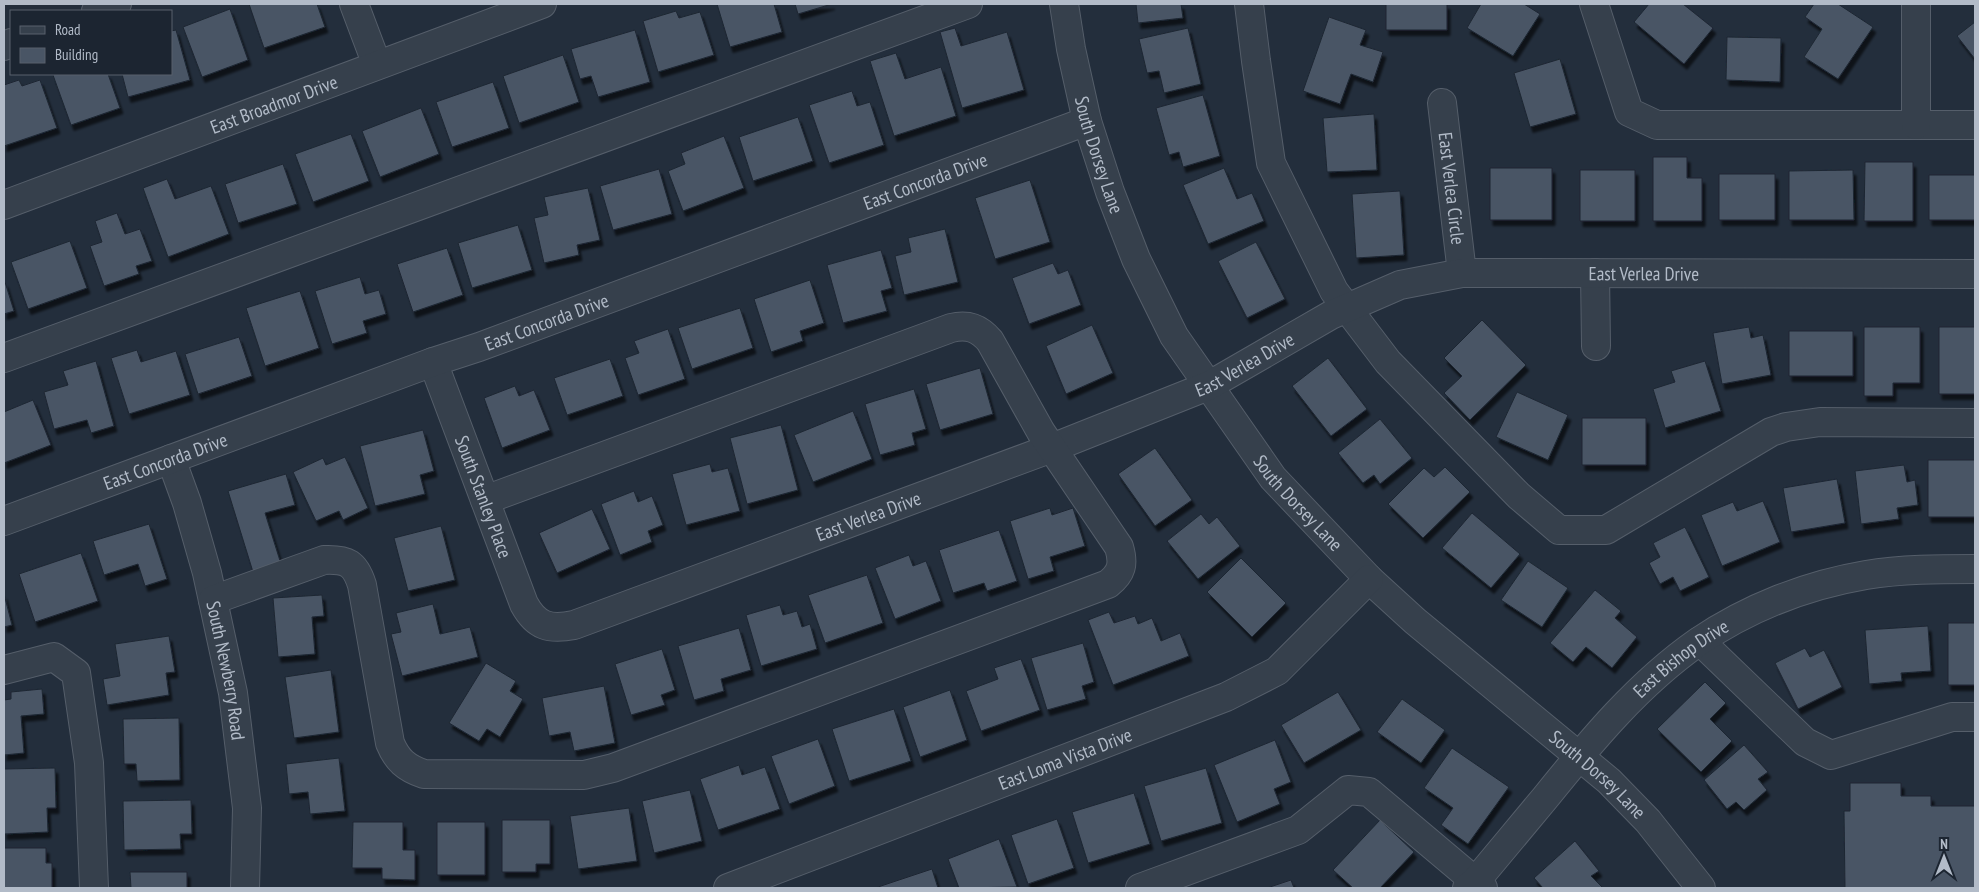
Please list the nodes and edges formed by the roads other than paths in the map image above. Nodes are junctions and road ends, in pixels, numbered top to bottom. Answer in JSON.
{"nodes":[{"id":1,"x":117,"y":4,"type":"edge"},
{"id":2,"x":354,"y":4,"type":"edge"},
{"id":3,"x":542,"y":4,"type":"edge"},
{"id":4,"x":968,"y":4,"type":"edge"},
{"id":5,"x":1064,"y":4,"type":"edge"},
{"id":6,"x":1249,"y":4,"type":"edge"},
{"id":7,"x":1594,"y":4,"type":"edge"},
{"id":8,"x":1916,"y":4,"type":"edge"},
{"id":9,"x":99,"y":10,"type":"edge"},
{"id":10,"x":377,"y":65,"type":"junction"},
{"id":11,"x":1442,"y":103,"type":"dead end"},
{"id":12,"x":1087,"y":121,"type":"junction"},
{"id":13,"x":1916,"y":125,"type":"junction"},
{"id":14,"x":1975,"y":125,"type":"edge"},
{"id":15,"x":4,"y":205,"type":"edge"},
{"id":16,"x":1462,"y":274,"type":"junction"},
{"id":17,"x":1595,"y":274,"type":"junction"},
{"id":18,"x":1975,"y":274,"type":"edge"},
{"id":19,"x":1346,"y":308,"type":"junction"},
{"id":20,"x":1596,"y":346,"type":"dead end"},
{"id":21,"x":4,"y":358,"type":"edge"},
{"id":22,"x":433,"y":362,"type":"junction"},
{"id":23,"x":1208,"y":386,"type":"junction"},
{"id":24,"x":1975,"y":423,"type":"edge"},
{"id":25,"x":1052,"y":448,"type":"junction"},
{"id":26,"x":171,"y":459,"type":"junction"},
{"id":27,"x":485,"y":500,"type":"junction"},
{"id":28,"x":4,"y":521,"type":"edge"},
{"id":29,"x":1975,"y":569,"type":"edge"},
{"id":30,"x":1369,"y":578,"type":"junction"},
{"id":31,"x":213,"y":600,"type":"junction"},
{"id":32,"x":543,"y":625,"type":"joint"},
{"id":33,"x":1700,"y":641,"type":"junction"},
{"id":34,"x":4,"y":670,"type":"edge"},
{"id":35,"x":1975,"y":717,"type":"edge"},
{"id":36,"x":1579,"y":756,"type":"junction"},
{"id":37,"x":1475,"y":886,"type":"edge"},
{"id":38,"x":94,"y":888,"type":"edge"},
{"id":39,"x":245,"y":888,"type":"edge"},
{"id":40,"x":728,"y":888,"type":"edge"},
{"id":41,"x":1140,"y":888,"type":"edge"},
{"id":42,"x":1702,"y":888,"type":"edge"}],
"edges":[{"from":1,"to":9,"type":"street"},
{"from":2,"to":10,"type":"street"},
{"from":3,"to":10,"type":"street","name":"East Broadmor Drive"},
{"from":4,"to":21,"type":"street"},
{"from":5,"to":12,"type":"street","name":"South Dorsey Lane"},
{"from":6,"to":19,"type":"street"},
{"from":7,"to":13,"type":"street"},
{"from":8,"to":13,"type":"street"},
{"from":10,"to":15,"type":"street","name":"East Broadmor Drive"},
{"from":11,"to":16,"type":"street","name":"East Verlea Circle"},
{"from":12,"to":22,"type":"street","name":"East Concorda Drive"},
{"from":12,"to":23,"type":"street","name":"South Dorsey Lane"},
{"from":13,"to":14,"type":"street"},
{"from":16,"to":17,"type":"street","name":"East Verlea Drive"},
{"from":16,"to":19,"type":"street","name":"East Verlea Drive"},
{"from":17,"to":18,"type":"street","name":"East Verlea Drive"},
{"from":17,"to":20,"type":"street"},
{"from":19,"to":23,"type":"street","name":"East Verlea Drive"},
{"from":19,"to":24,"type":"street"},
{"from":22,"to":26,"type":"street","name":"East Concorda Drive"},
{"from":22,"to":27,"type":"street","name":"South Stanley Place"},
{"from":23,"to":25,"type":"street","name":"East Verlea Drive"},
{"from":23,"to":30,"type":"street","name":"South Dorsey Lane"},
{"from":25,"to":27,"type":"street"},
{"from":25,"to":31,"type":"street"},
{"from":25,"to":32,"type":"street","name":"East Verlea Drive"},
{"from":26,"to":28,"type":"street","name":"East Concorda Drive"},
{"from":26,"to":31,"type":"street","name":"South Newberry Road"},
{"from":27,"to":32,"type":"street","name":"South Stanley Place"},
{"from":29,"to":33,"type":"street","name":"East Bishop Drive"},
{"from":30,"to":36,"type":"street","name":"South Dorsey Lane"},
{"from":30,"to":40,"type":"street","name":"East Loma Vista Drive"},
{"from":31,"to":39,"type":"street","name":"South Newberry Road"},
{"from":33,"to":35,"type":"street"},
{"from":33,"to":36,"type":"street","name":"East Bishop Drive"},
{"from":34,"to":38,"type":"street"},
{"from":36,"to":37,"type":"street","name":"East Bishop Drive"},
{"from":36,"to":42,"type":"street","name":"South Dorsey Lane"},
{"from":37,"to":41,"type":"street"}]}
